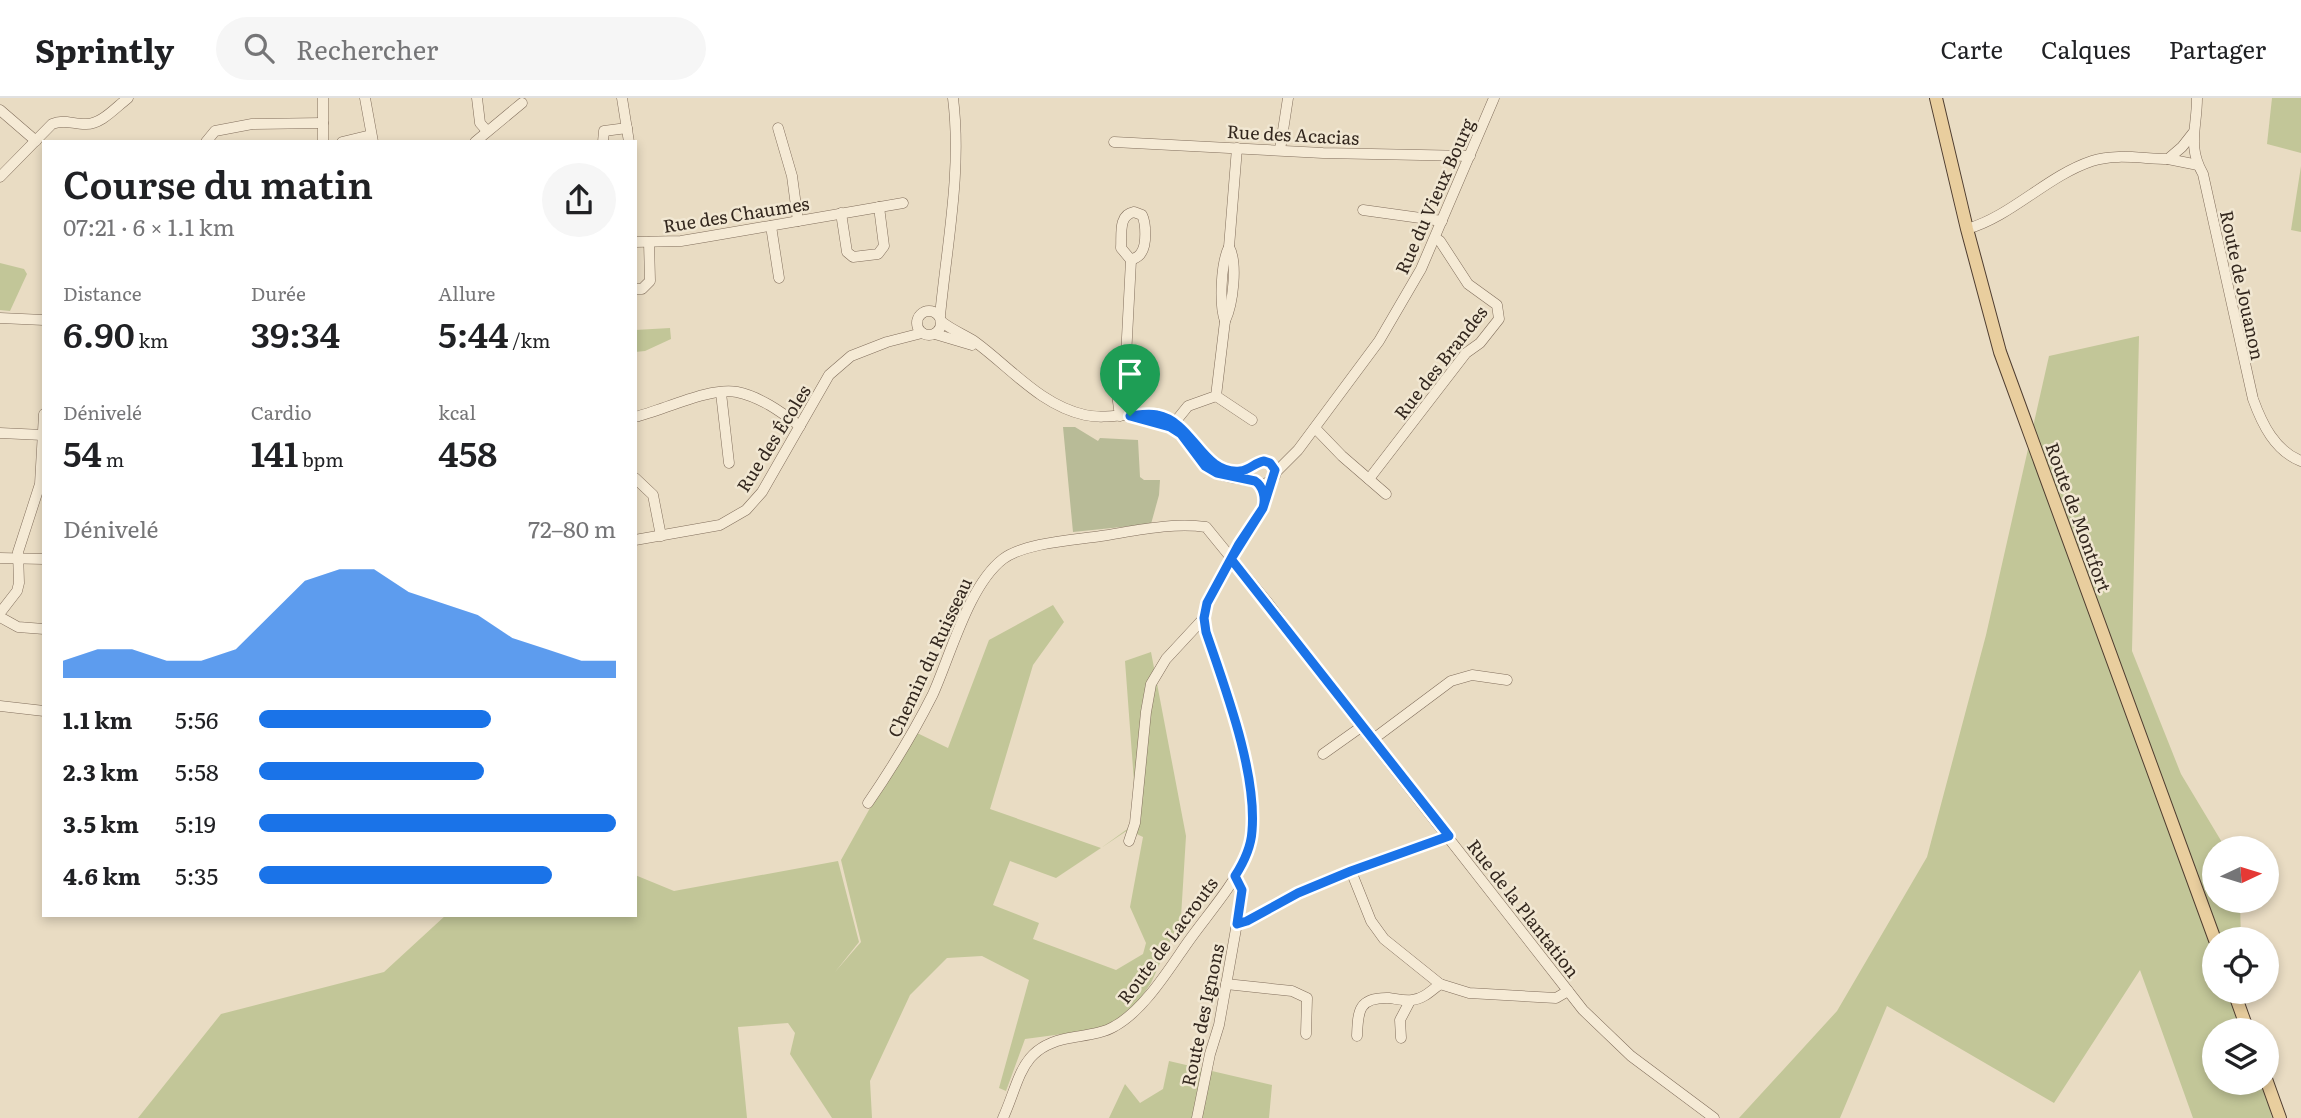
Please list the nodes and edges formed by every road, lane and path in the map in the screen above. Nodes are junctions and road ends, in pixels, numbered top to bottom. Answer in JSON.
{"nodes":[{"id":1,"x":128,"y":98,"type":"edge"},
{"id":2,"x":323,"y":98,"type":"edge"},
{"id":3,"x":365,"y":98,"type":"edge"},
{"id":4,"x":477,"y":98,"type":"edge"},
{"id":5,"x":622,"y":98,"type":"edge"},
{"id":6,"x":953,"y":98,"type":"edge"},
{"id":7,"x":1288,"y":98,"type":"edge"},
{"id":8,"x":1494,"y":98,"type":"edge"},
{"id":9,"x":1936,"y":98,"type":"edge"},
{"id":10,"x":2197,"y":98,"type":"edge"},
{"id":11,"x":522,"y":103,"type":"dead end"},
{"id":12,"x":0,"y":110,"type":"edge"},
{"id":13,"x":323,"y":123,"type":"junction"},
{"id":14,"x":627,"y":128,"type":"junction"},
{"id":15,"x":778,"y":128,"type":"dead end"},
{"id":16,"x":487,"y":131,"type":"junction"},
{"id":17,"x":2193,"y":132,"type":"junction"},
{"id":18,"x":372,"y":138,"type":"edge"},
{"id":19,"x":208,"y":140,"type":"edge"},
{"id":20,"x":323,"y":140,"type":"edge"},
{"id":21,"x":477,"y":140,"type":"edge"},
{"id":22,"x":603,"y":140,"type":"edge"},
{"id":23,"x":629,"y":140,"type":"edge"},
{"id":24,"x":36,"y":141,"type":"junction"},
{"id":25,"x":1114,"y":142,"type":"dead end"},
{"id":26,"x":1237,"y":148,"type":"junction"},
{"id":27,"x":1280,"y":150,"type":"junction"},
{"id":28,"x":1470,"y":156,"type":"junction"},
{"id":29,"x":2168,"y":159,"type":"junction"},
{"id":30,"x":2198,"y":165,"type":"junction"},
{"id":31,"x":0,"y":177,"type":"edge"},
{"id":32,"x":903,"y":203,"type":"dead end"},
{"id":33,"x":879,"y":207,"type":"junction"},
{"id":34,"x":1363,"y":210,"type":"dead end"},
{"id":35,"x":841,"y":213,"type":"junction"},
{"id":36,"x":797,"y":221,"type":"junction"},
{"id":37,"x":1442,"y":221,"type":"junction"},
{"id":38,"x":771,"y":226,"type":"junction"},
{"id":39,"x":1967,"y":229,"type":"junction"},
{"id":40,"x":1435,"y":238,"type":"junction"},
{"id":41,"x":637,"y":242,"type":"edge"},
{"id":42,"x":649,"y":242,"type":"junction"},
{"id":43,"x":1130,"y":260,"type":"dead end"},
{"id":44,"x":779,"y":278,"type":"dead end"},
{"id":45,"x":944,"y":280,"type":"junction"},
{"id":46,"x":637,"y":289,"type":"edge"},
{"id":47,"x":928,"y":310,"type":"junction"},
{"id":48,"x":0,"y":318,"type":"edge"},
{"id":49,"x":941,"y":319,"type":"junction"},
{"id":50,"x":42,"y":320,"type":"edge"},
{"id":51,"x":917,"y":323,"type":"junction"},
{"id":52,"x":922,"y":333,"type":"junction"},
{"id":53,"x":935,"y":334,"type":"junction"},
{"id":54,"x":887,"y":342,"type":"junction"},
{"id":55,"x":985,"y":350,"type":"junction"},
{"id":56,"x":721,"y":393,"type":"junction"},
{"id":57,"x":1216,"y":396,"type":"junction"},
{"id":58,"x":637,"y":416,"type":"edge"},
{"id":59,"x":1125,"y":416,"type":"junction"},
{"id":60,"x":1252,"y":420,"type":"dead end"},
{"id":61,"x":1172,"y":424,"type":"junction"},
{"id":62,"x":800,"y":426,"type":"junction"},
{"id":63,"x":1315,"y":428,"type":"junction"},
{"id":64,"x":0,"y":433,"type":"edge"},
{"id":65,"x":42,"y":435,"type":"edge"},
{"id":66,"x":42,"y":451,"type":"edge"},
{"id":67,"x":2301,"y":461,"type":"edge"},
{"id":68,"x":729,"y":463,"type":"dead end"},
{"id":69,"x":1253,"y":467,"type":"junction"},
{"id":70,"x":1266,"y":476,"type":"junction"},
{"id":71,"x":1369,"y":479,"type":"junction"},
{"id":72,"x":637,"y":480,"type":"edge"},
{"id":73,"x":1386,"y":494,"type":"dead end"},
{"id":74,"x":661,"y":536,"type":"junction"},
{"id":75,"x":637,"y":540,"type":"edge"},
{"id":76,"x":0,"y":558,"type":"edge"},
{"id":77,"x":18,"y":558,"type":"junction"},
{"id":78,"x":42,"y":559,"type":"edge"},
{"id":79,"x":1231,"y":559,"type":"junction"},
{"id":80,"x":0,"y":615,"type":"edge"},
{"id":81,"x":1204,"y":618,"type":"junction"},
{"id":82,"x":42,"y":629,"type":"edge"},
{"id":83,"x":1507,"y":680,"type":"dead end"},
{"id":84,"x":0,"y":706,"type":"edge"},
{"id":85,"x":42,"y":711,"type":"edge"},
{"id":86,"x":1362,"y":727,"type":"junction"},
{"id":87,"x":1372,"y":740,"type":"junction"},
{"id":88,"x":1323,"y":754,"type":"dead end"},
{"id":89,"x":868,"y":803,"type":"dead end"},
{"id":90,"x":1449,"y":836,"type":"junction"},
{"id":91,"x":1129,"y":841,"type":"dead end"},
{"id":92,"x":1351,"y":871,"type":"junction"},
{"id":93,"x":1235,"y":876,"type":"junction"},
{"id":94,"x":1237,"y":924,"type":"junction"},
{"id":95,"x":2210,"y":927,"type":"edge"},
{"id":96,"x":1226,"y":984,"type":"junction"},
{"id":97,"x":1440,"y":984,"type":"junction"},
{"id":98,"x":1568,"y":991,"type":"junction"},
{"id":99,"x":1410,"y":1001,"type":"junction"},
{"id":100,"x":1306,"y":1034,"type":"dead end"},
{"id":101,"x":1357,"y":1037,"type":"dead end"},
{"id":102,"x":1401,"y":1038,"type":"dead end"},
{"id":103,"x":2272,"y":1095,"type":"edge"},
{"id":104,"x":1003,"y":1118,"type":"edge"},
{"id":105,"x":1197,"y":1118,"type":"edge"},
{"id":106,"x":1714,"y":1118,"type":"edge"},
{"id":107,"x":2280,"y":1118,"type":"edge"}],
"edges":[{"from":1,"to":24,"type":"street"},
{"from":2,"to":13,"type":"street"},
{"from":3,"to":18,"type":"street"},
{"from":4,"to":16,"type":"street"},
{"from":5,"to":14,"type":"street"},
{"from":6,"to":45,"type":"street"},
{"from":7,"to":27,"type":"street"},
{"from":8,"to":28,"type":"street","name":"Rue du Vieux Bourg"},
{"from":9,"to":39,"type":"main road","name":"Route de Montfort"},
{"from":10,"to":17,"type":"street","name":"Route de Jouanon"},
{"from":11,"to":16,"type":"street"},
{"from":12,"to":24,"type":"street"},
{"from":13,"to":19,"type":"street"},
{"from":13,"to":20,"type":"street"},
{"from":14,"to":22,"type":"street"},
{"from":14,"to":23,"type":"street"},
{"from":15,"to":36,"type":"street"},
{"from":16,"to":21,"type":"street"},
{"from":17,"to":29,"type":"street"},
{"from":17,"to":30,"type":"street","name":"Route de Jouanon"},
{"from":24,"to":31,"type":"street"},
{"from":25,"to":26,"type":"street","name":"Rue des Acacias"},
{"from":26,"to":27,"type":"street","name":"Rue des Acacias"},
{"from":26,"to":57,"type":"street"},
{"from":27,"to":28,"type":"street","name":"Rue des Acacias"},
{"from":28,"to":37,"type":"street","name":"Rue du Vieux Bourg"},
{"from":29,"to":30,"type":"street"},
{"from":29,"to":39,"type":"street"},
{"from":30,"to":67,"type":"street","name":"Route de Jouanon"},
{"from":32,"to":33,"type":"street","name":"Rue des Chaumes"},
{"from":33,"to":35,"type":"street","name":"Rue des Chaumes"},
{"from":33,"to":35,"type":"street"},
{"from":34,"to":37,"type":"street"},
{"from":35,"to":36,"type":"street","name":"Rue des Chaumes"},
{"from":36,"to":38,"type":"street","name":"Rue des Chaumes"},
{"from":37,"to":40,"type":"street","name":"Rue du Vieux Bourg"},
{"from":38,"to":42,"type":"street","name":"Rue des Chaumes"},
{"from":38,"to":44,"type":"street"},
{"from":39,"to":95,"type":"main road","name":"Route de Montfort"},
{"from":40,"to":63,"type":"street","name":"Rue du Vieux Bourg"},
{"from":40,"to":71,"type":"street","name":"Rue des Brandes"},
{"from":41,"to":42,"type":"street","name":"Rue des Chaumes"},
{"from":42,"to":46,"type":"street"},
{"from":43,"to":59,"type":"street"},
{"from":45,"to":47,"type":"street"},
{"from":45,"to":49,"type":"street"},
{"from":47,"to":49,"type":"street"},
{"from":47,"to":51,"type":"street"},
{"from":48,"to":50,"type":"street"},
{"from":49,"to":53,"type":"street"},
{"from":49,"to":55,"type":"street"},
{"from":51,"to":52,"type":"street"},
{"from":51,"to":54,"type":"street","name":"Rue des Écoles"},
{"from":52,"to":53,"type":"street"},
{"from":52,"to":54,"type":"street","name":"Rue des Écoles"},
{"from":53,"to":55,"type":"street"},
{"from":54,"to":62,"type":"street","name":"Rue des Écoles"},
{"from":55,"to":59,"type":"street"},
{"from":56,"to":58,"type":"street"},
{"from":56,"to":62,"type":"street"},
{"from":56,"to":68,"type":"street"},
{"from":57,"to":60,"type":"street"},
{"from":57,"to":61,"type":"street"},
{"from":59,"to":61,"type":"street"},
{"from":61,"to":69,"type":"street"},
{"from":61,"to":70,"type":"street"},
{"from":62,"to":74,"type":"street","name":"Rue des Écoles"},
{"from":63,"to":70,"type":"street","name":"Rue du Vieux Bourg"},
{"from":63,"to":71,"type":"street"},
{"from":64,"to":65,"type":"street"},
{"from":66,"to":77,"type":"street"},
{"from":69,"to":70,"type":"street"},
{"from":69,"to":70,"type":"street"},
{"from":70,"to":79,"type":"street"},
{"from":71,"to":73,"type":"street"},
{"from":72,"to":74,"type":"street"},
{"from":74,"to":75,"type":"street","name":"Rue des Écoles"},
{"from":76,"to":77,"type":"street"},
{"from":77,"to":78,"type":"street"},
{"from":77,"to":80,"type":"street"},
{"from":79,"to":81,"type":"street"},
{"from":79,"to":86,"type":"street","name":"Rue de la Plantation"},
{"from":79,"to":89,"type":"street","name":"Chemin du Ruisseau"},
{"from":80,"to":82,"type":"street"},
{"from":81,"to":91,"type":"street"},
{"from":81,"to":93,"type":"street"},
{"from":83,"to":87,"type":"street"},
{"from":84,"to":85,"type":"street"},
{"from":86,"to":87,"type":"street","name":"Rue de la Plantation"},
{"from":86,"to":88,"type":"street"},
{"from":87,"to":90,"type":"street","name":"Rue de la Plantation"},
{"from":90,"to":92,"type":"street"},
{"from":90,"to":98,"type":"street","name":"Rue de la Plantation"},
{"from":92,"to":94,"type":"street"},
{"from":92,"to":97,"type":"street"},
{"from":93,"to":94,"type":"street","name":"Route des Ignons"},
{"from":93,"to":104,"type":"street","name":"Route de Lacrouts"},
{"from":94,"to":96,"type":"street","name":"Route des Ignons"},
{"from":96,"to":100,"type":"street"},
{"from":96,"to":105,"type":"street","name":"Route des Ignons"},
{"from":97,"to":98,"type":"street"},
{"from":97,"to":99,"type":"street"},
{"from":98,"to":106,"type":"street","name":"Rue de la Plantation"},
{"from":99,"to":101,"type":"street"},
{"from":99,"to":102,"type":"street"},
{"from":103,"to":107,"type":"main road"}]}
